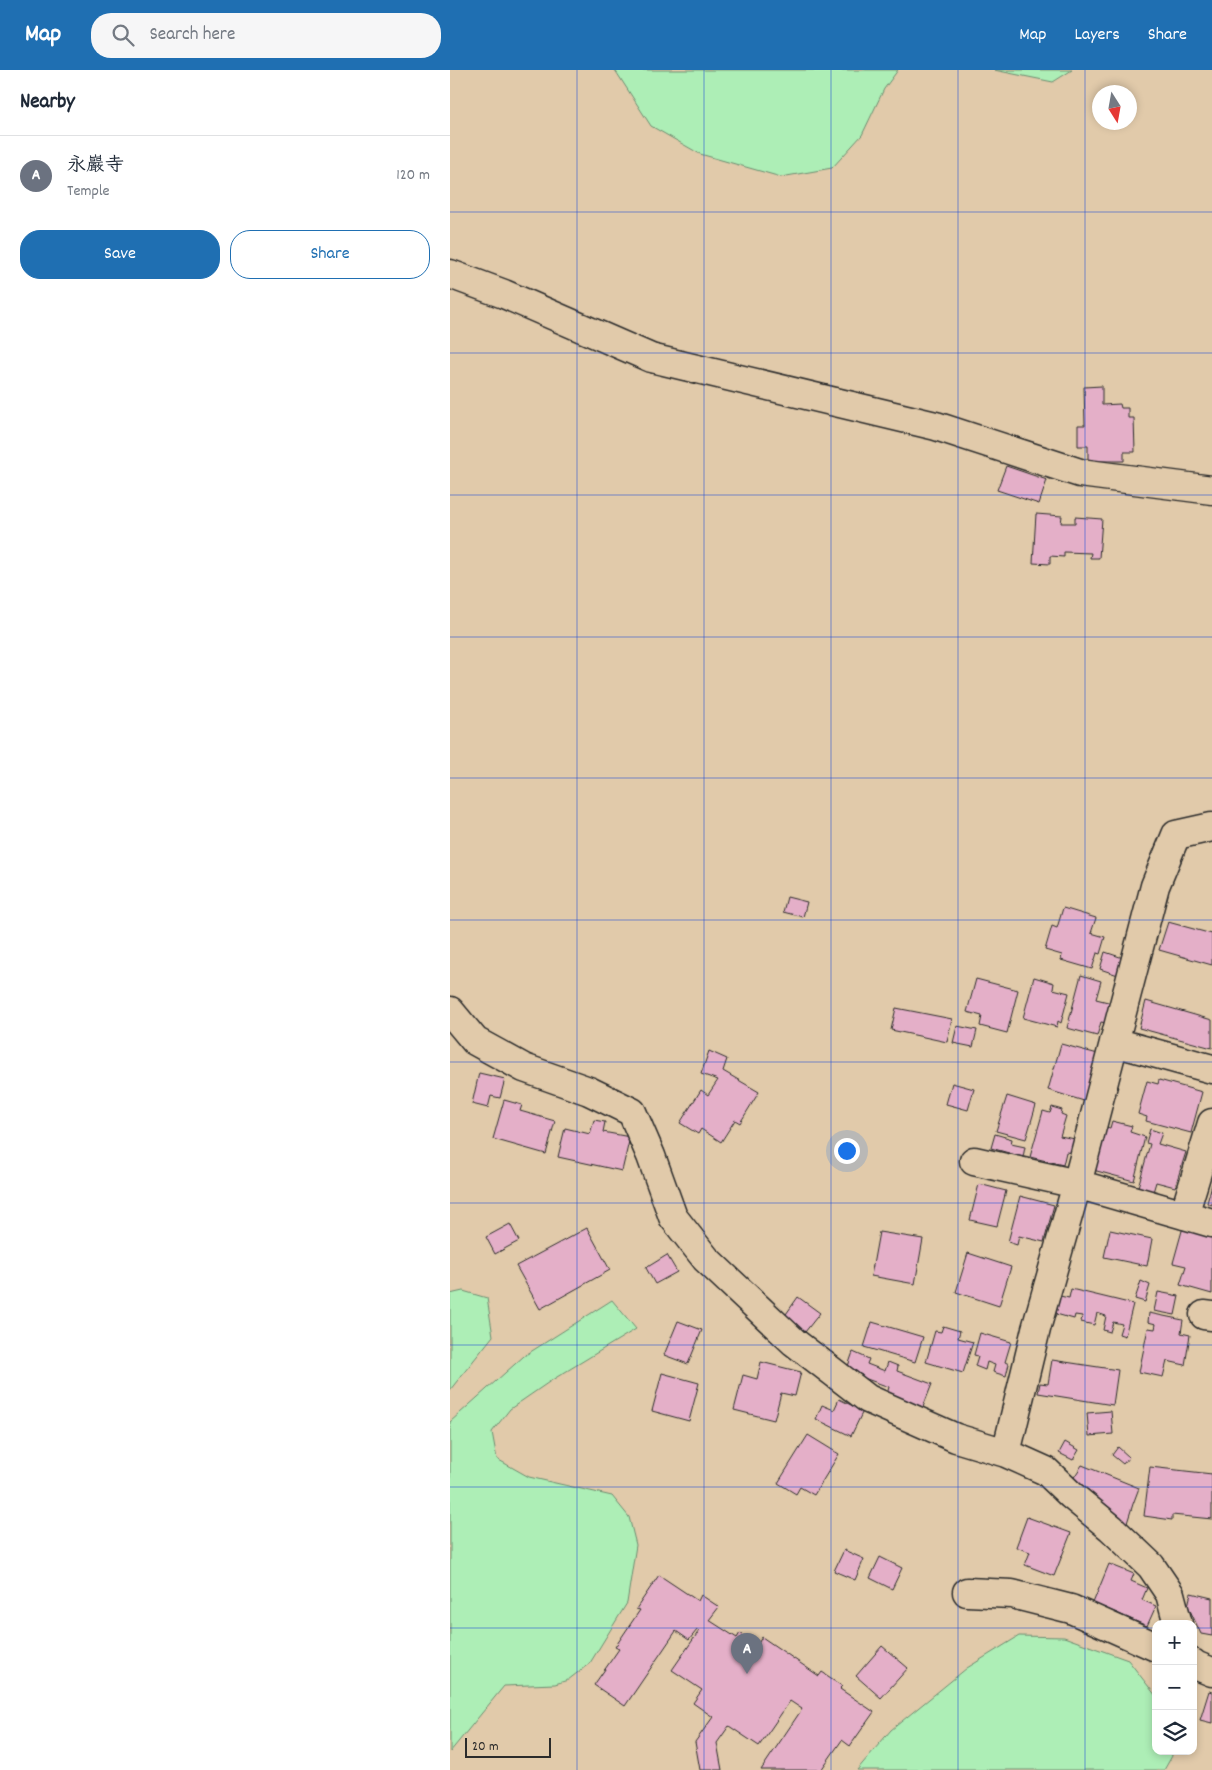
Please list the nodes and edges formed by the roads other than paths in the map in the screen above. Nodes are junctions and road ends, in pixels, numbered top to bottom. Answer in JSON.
{"nodes":[{"id":1,"x":450,"y":274,"type":"edge"},
{"id":2,"x":1212,"y":490,"type":"edge"},
{"id":3,"x":1212,"y":827,"type":"edge"},
{"id":4,"x":450,"y":1011,"type":"edge"},
{"id":5,"x":1114,"y":1042,"type":"junction"},
{"id":6,"x":1212,"y":1069,"type":"edge"},
{"id":7,"x":1210,"y":1133,"type":"edge"},
{"id":8,"x":974,"y":1161,"type":"dead end"},
{"id":9,"x":1077,"y":1184,"type":"junction"},
{"id":10,"x":1184,"y":1215,"type":"junction"},
{"id":11,"x":1212,"y":1223,"type":"edge"},
{"id":12,"x":1006,"y":1454,"type":"junction"},
{"id":13,"x":966,"y":1592,"type":"dead end"},
{"id":14,"x":1177,"y":1620,"type":"edge"},
{"id":15,"x":1152,"y":1646,"type":"edge"}],
"edges":[{"from":1,"to":2,"type":"street"},
{"from":3,"to":5,"type":"street"},
{"from":4,"to":12,"type":"street"},
{"from":5,"to":6,"type":"street"},
{"from":5,"to":9,"type":"street"},
{"from":7,"to":10,"type":"street"},
{"from":8,"to":9,"type":"street"},
{"from":9,"to":10,"type":"street"},
{"from":9,"to":12,"type":"street"},
{"from":10,"to":11,"type":"street"},
{"from":12,"to":14,"type":"street"},
{"from":13,"to":15,"type":"street"}]}
